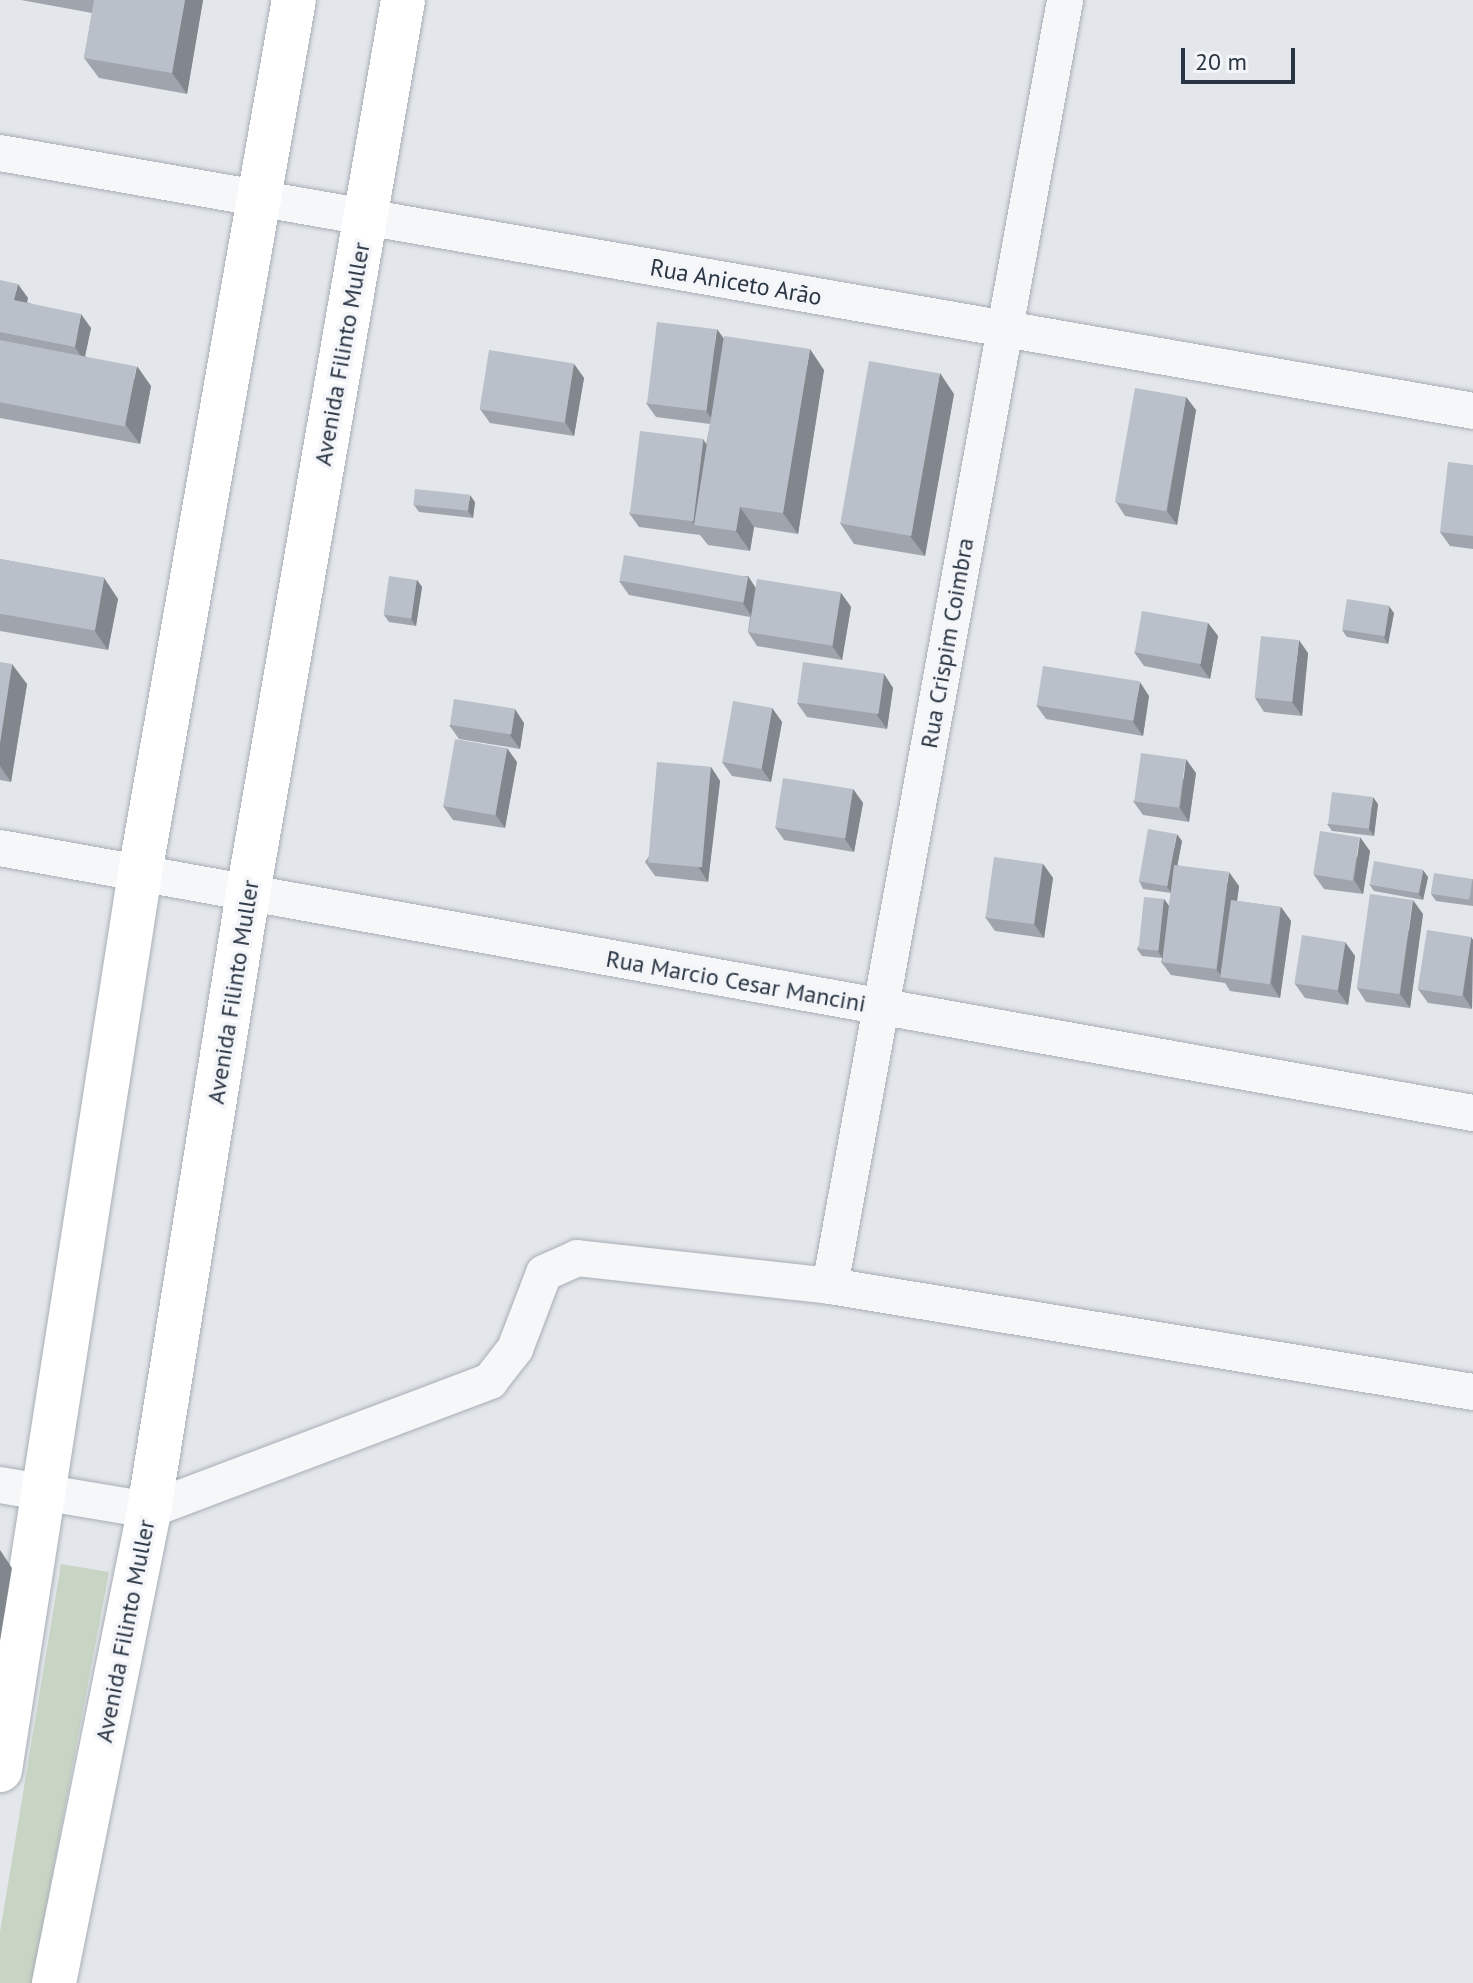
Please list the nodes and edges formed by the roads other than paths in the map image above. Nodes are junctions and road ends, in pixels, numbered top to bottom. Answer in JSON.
{"nodes":[{"id":1,"x":294,"y":0,"type":"edge"},
{"id":2,"x":403,"y":0,"type":"edge"},
{"id":3,"x":1065,"y":0,"type":"edge"},
{"id":4,"x":0,"y":153,"type":"edge"},
{"id":5,"x":259,"y":199,"type":"junction"},
{"id":6,"x":365,"y":218,"type":"junction"},
{"id":7,"x":1004,"y":329,"type":"junction"},
{"id":8,"x":1473,"y":411,"type":"edge"},
{"id":9,"x":0,"y":848,"type":"edge"},
{"id":10,"x":140,"y":873,"type":"junction"},
{"id":11,"x":248,"y":893,"type":"junction"},
{"id":12,"x":881,"y":1007,"type":"junction"},
{"id":13,"x":1473,"y":1113,"type":"edge"},
{"id":14,"x":830,"y":1286,"type":"junction"},
{"id":15,"x":1473,"y":1392,"type":"edge"},
{"id":16,"x":0,"y":1485,"type":"edge"},
{"id":17,"x":44,"y":1492,"type":"junction"},
{"id":18,"x":149,"y":1510,"type":"junction"},
{"id":19,"x":0,"y":1770,"type":"edge"},
{"id":20,"x":54,"y":1983,"type":"edge"}],
"edges":[{"from":1,"to":5,"type":"main road"},
{"from":2,"to":6,"type":"main road","name":"Avenida Filinto Muller"},
{"from":3,"to":7,"type":"street","name":"Rua Crispim Coimbra"},
{"from":4,"to":5,"type":"street","name":"Rua Aniceto Arão"},
{"from":5,"to":6,"type":"street","name":"Rua Aniceto Arão"},
{"from":5,"to":10,"type":"main road"},
{"from":6,"to":7,"type":"street","name":"Rua Aniceto Arão"},
{"from":6,"to":11,"type":"main road","name":"Avenida Filinto Muller"},
{"from":7,"to":8,"type":"street","name":"Rua Aniceto Arão"},
{"from":7,"to":12,"type":"street","name":"Rua Crispim Coimbra"},
{"from":9,"to":10,"type":"street","name":"Rua Marcio Cesar Mancini"},
{"from":10,"to":11,"type":"street","name":"Rua Marcio Cesar Mancini"},
{"from":10,"to":17,"type":"main road"},
{"from":11,"to":12,"type":"street","name":"Rua Marcio Cesar Mancini"},
{"from":11,"to":18,"type":"main road","name":"Avenida Filinto Muller"},
{"from":12,"to":13,"type":"street","name":"Rua Marcio Cesar Mancini"},
{"from":12,"to":14,"type":"street","name":"Rua Crispim Coimbra"},
{"from":14,"to":15,"type":"street"},
{"from":14,"to":18,"type":"street"},
{"from":16,"to":17,"type":"street"},
{"from":17,"to":18,"type":"street"},
{"from":17,"to":19,"type":"main road"},
{"from":18,"to":20,"type":"main road","name":"Avenida Filinto Muller"}]}
